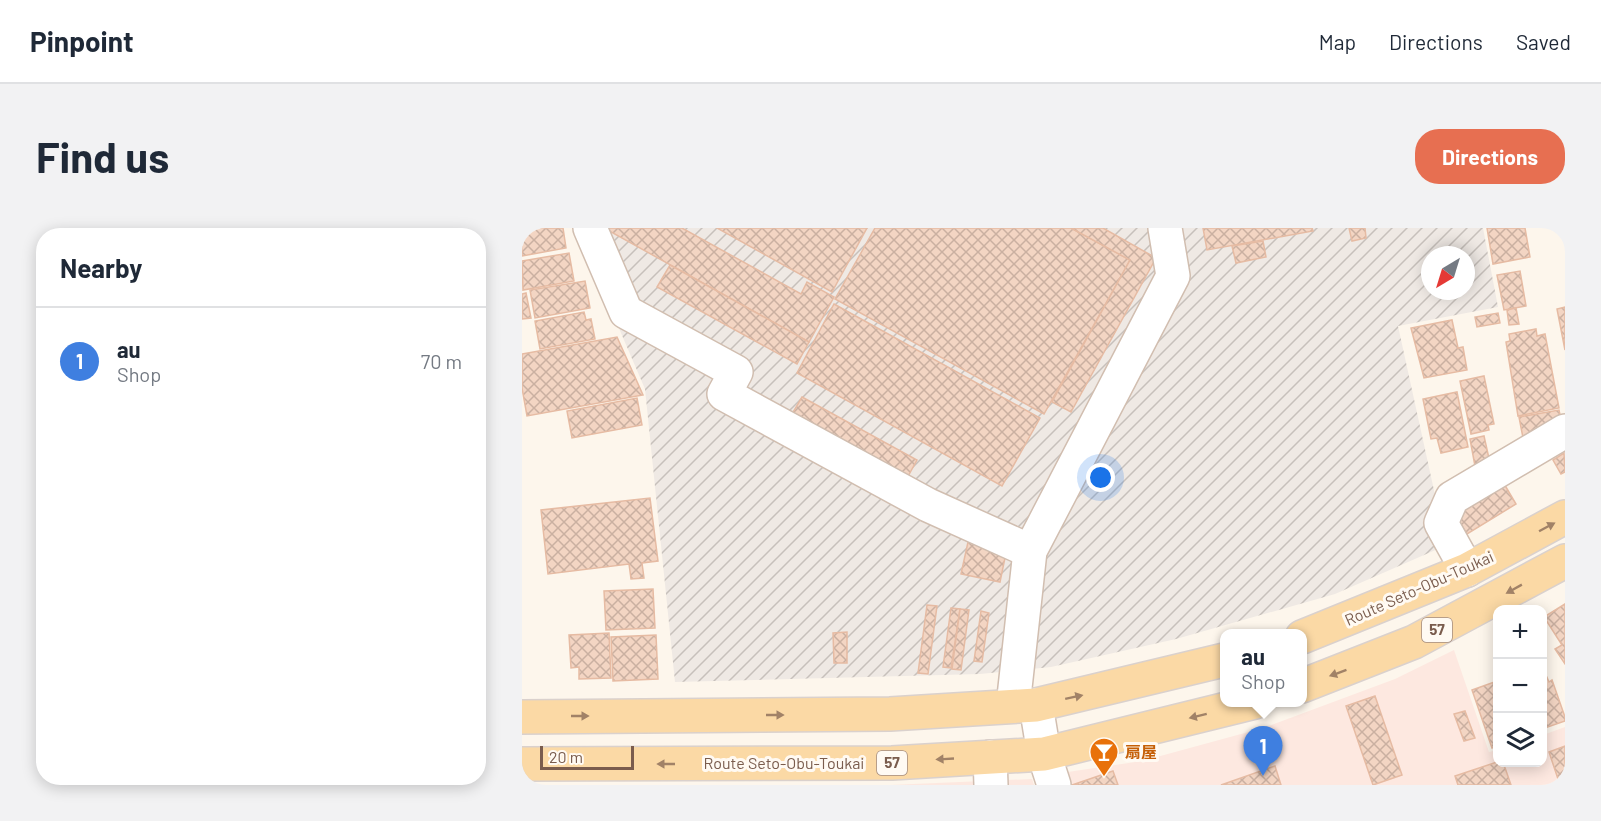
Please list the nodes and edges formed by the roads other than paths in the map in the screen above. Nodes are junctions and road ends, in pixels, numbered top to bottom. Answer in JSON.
{"nodes":[{"id":1,"x":590,"y":228,"type":"edge"},
{"id":2,"x":1165,"y":228,"type":"edge"},
{"id":3,"x":1565,"y":430,"type":"edge"},
{"id":4,"x":1565,"y":517,"type":"edge"},
{"id":5,"x":1030,"y":551,"type":"junction"},
{"id":6,"x":1565,"y":561,"type":"edge"},
{"id":7,"x":1467,"y":570,"type":"junction"},
{"id":8,"x":1307,"y":635,"type":"edge"},
{"id":9,"x":1220,"y":661,"type":"edge"},
{"id":10,"x":1307,"y":684,"type":"edge"},
{"id":11,"x":1025,"y":706,"type":"junction"},
{"id":12,"x":1235,"y":707,"type":"edge"},
{"id":13,"x":522,"y":717,"type":"edge"},
{"id":14,"x":1044,"y":754,"type":"junction"},
{"id":15,"x":522,"y":764,"type":"edge"},
{"id":16,"x":991,"y":771,"type":"edge"},
{"id":17,"x":1054,"y":785,"type":"edge"}],
"edges":[{"from":1,"to":5,"type":"street"},
{"from":2,"to":5,"type":"street"},
{"from":3,"to":7,"type":"street"},
{"from":7,"to":4,"type":"main road","name":"Route Seto-Obu-Toukai","one_way":true},
{"from":5,"to":11,"type":"street"},
{"from":6,"to":10,"type":"main road","number":"57","one_way":true},
{"from":7,"to":8,"type":"main road","name":"Route Seto-Obu-Toukai"},
{"from":11,"to":9,"type":"main road","one_way":true},
{"from":13,"to":11,"type":"main road","one_way":true},
{"from":11,"to":14,"type":"street"},
{"from":12,"to":14,"type":"main road","name":"Route Seto-Obu-Toukai","number":"57","one_way":true},
{"from":14,"to":16,"type":"main road","name":"Route Seto-Obu-Toukai","number":"57"},
{"from":14,"to":17,"type":"street"},
{"from":16,"to":15,"type":"main road","name":"Route Seto-Obu-Toukai","number":"57","one_way":true}]}
